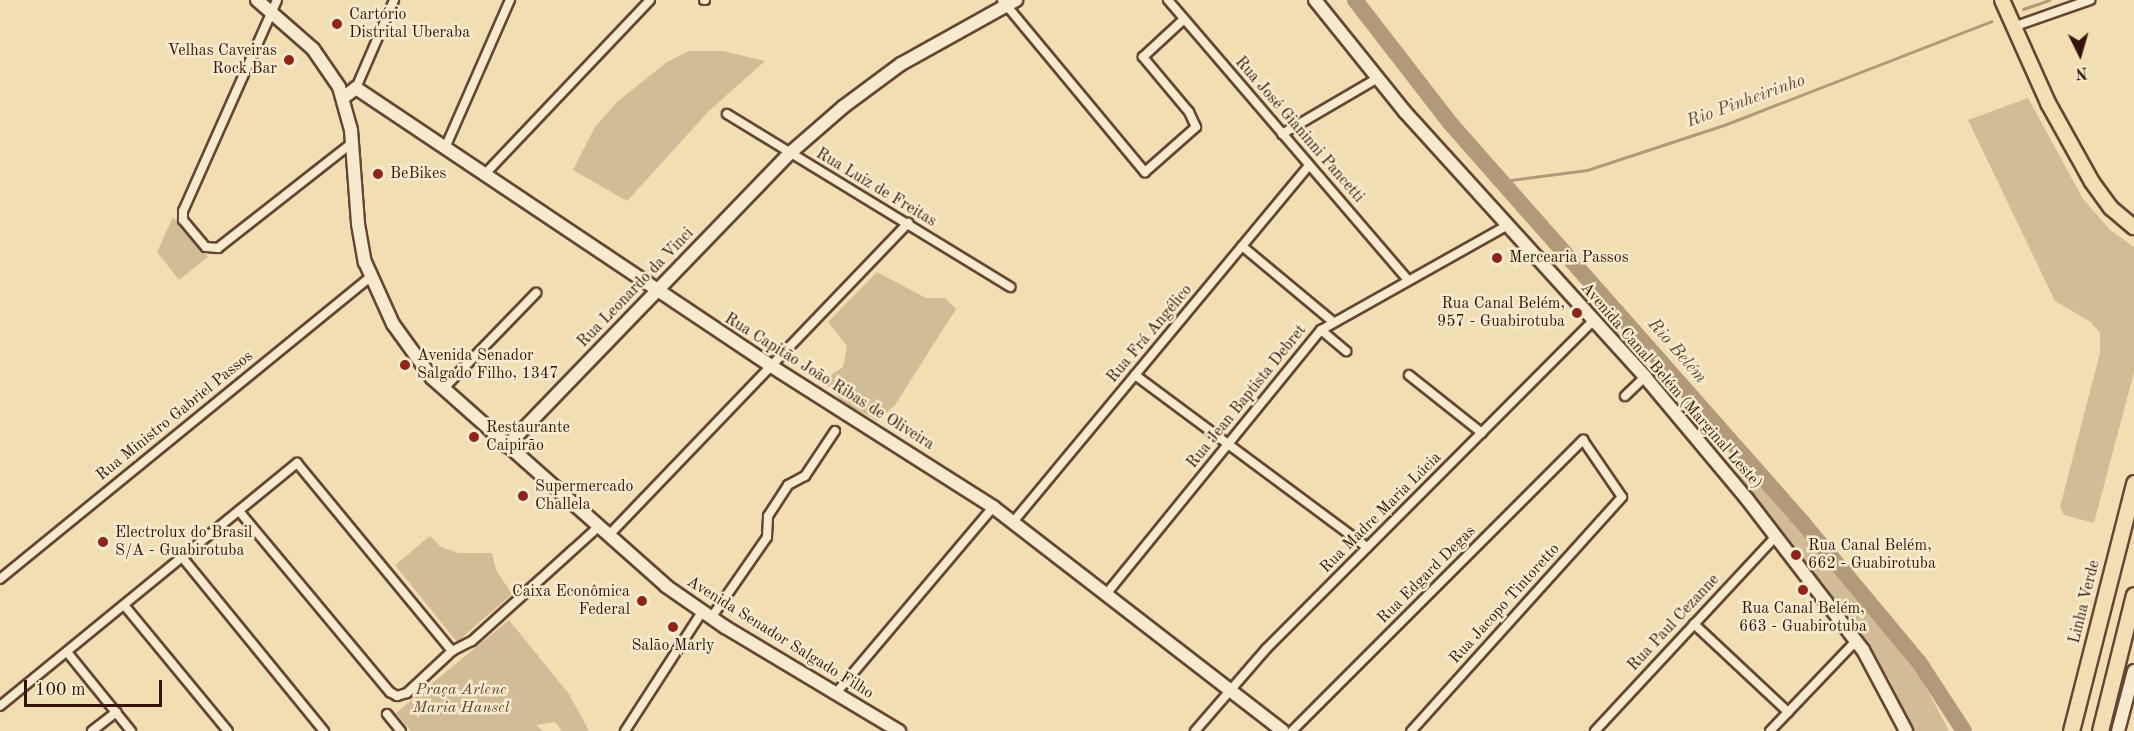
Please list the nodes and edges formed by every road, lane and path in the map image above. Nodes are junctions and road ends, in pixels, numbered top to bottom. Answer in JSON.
{"nodes":[{"id":1,"x":257,"y":0,"type":"edge"},
{"id":2,"x":277,"y":0,"type":"edge"},
{"id":3,"x":394,"y":0,"type":"edge"},
{"id":4,"x":510,"y":0,"type":"edge"},
{"id":5,"x":650,"y":0,"type":"edge"},
{"id":6,"x":1168,"y":0,"type":"edge"},
{"id":7,"x":1315,"y":0,"type":"edge"},
{"id":8,"x":2002,"y":0,"type":"edge"},
{"id":9,"x":2090,"y":0,"type":"edge"},
{"id":10,"x":1008,"y":2,"type":"edge"},
{"id":11,"x":272,"y":12,"type":"junction"},
{"id":12,"x":1184,"y":19,"type":"junction"},
{"id":13,"x":2013,"y":27,"type":"junction"},
{"id":14,"x":1378,"y":78,"type":"junction"},
{"id":15,"x":356,"y":88,"type":"junction"},
{"id":16,"x":343,"y":98,"type":"junction"},
{"id":17,"x":727,"y":114,"type":"dead end"},
{"id":18,"x":1282,"y":134,"type":"junction"},
{"id":19,"x":353,"y":142,"type":"junction"},
{"id":20,"x":445,"y":148,"type":"junction"},
{"id":21,"x":789,"y":154,"type":"junction"},
{"id":22,"x":1309,"y":166,"type":"junction"},
{"id":23,"x":484,"y":175,"type":"junction"},
{"id":24,"x":908,"y":223,"type":"junction"},
{"id":25,"x":1508,"y":225,"type":"junction"},
{"id":26,"x":2134,"y":227,"type":"edge"},
{"id":27,"x":1242,"y":246,"type":"junction"},
{"id":28,"x":370,"y":277,"type":"junction"},
{"id":29,"x":1408,"y":280,"type":"junction"},
{"id":30,"x":1010,"y":287,"type":"dead end"},
{"id":31,"x":657,"y":290,"type":"junction"},
{"id":32,"x":536,"y":293,"type":"dead end"},
{"id":33,"x":1594,"y":320,"type":"junction"},
{"id":34,"x":1332,"y":321,"type":"junction"},
{"id":35,"x":1321,"y":330,"type":"junction"},
{"id":36,"x":1346,"y":351,"type":"dead end"},
{"id":37,"x":771,"y":366,"type":"junction"},
{"id":38,"x":1135,"y":375,"type":"junction"},
{"id":39,"x":1409,"y":375,"type":"dead end"},
{"id":40,"x":1645,"y":377,"type":"junction"},
{"id":41,"x":443,"y":389,"type":"junction"},
{"id":42,"x":1625,"y":396,"type":"dead end"},
{"id":43,"x":835,"y":430,"type":"dead end"},
{"id":44,"x":1482,"y":433,"type":"junction"},
{"id":45,"x":1583,"y":440,"type":"joint"},
{"id":46,"x":1228,"y":444,"type":"junction"},
{"id":47,"x":507,"y":446,"type":"junction"},
{"id":48,"x":2134,"y":483,"type":"edge"},
{"id":49,"x":993,"y":507,"type":"junction"},
{"id":50,"x":239,"y":511,"type":"junction"},
{"id":51,"x":1013,"y":522,"type":"junction"},
{"id":52,"x":598,"y":527,"type":"junction"},
{"id":53,"x":608,"y":536,"type":"junction"},
{"id":54,"x":1776,"y":536,"type":"junction"},
{"id":55,"x":1367,"y":548,"type":"junction"},
{"id":56,"x":182,"y":558,"type":"junction"},
{"id":57,"x":0,"y":579,"type":"edge"},
{"id":58,"x":1107,"y":593,"type":"junction"},
{"id":59,"x":2134,"y":595,"type":"edge"},
{"id":60,"x":124,"y":605,"type":"junction"},
{"id":61,"x":706,"y":615,"type":"junction"},
{"id":62,"x":1694,"y":624,"type":"junction"},
{"id":63,"x":1856,"y":640,"type":"junction"},
{"id":64,"x":452,"y":651,"type":"junction"},
{"id":65,"x":67,"y":652,"type":"junction"},
{"id":66,"x":2134,"y":671,"type":"edge"},
{"id":67,"x":2132,"y":685,"type":"edge"},
{"id":68,"x":1232,"y":688,"type":"junction"},
{"id":69,"x":836,"y":693,"type":"junction"},
{"id":70,"x":0,"y":706,"type":"edge"},
{"id":71,"x":116,"y":712,"type":"junction"},
{"id":72,"x":1788,"y":712,"type":"junction"},
{"id":73,"x":387,"y":714,"type":"dead end"},
{"id":74,"x":92,"y":731,"type":"edge"},
{"id":75,"x":131,"y":731,"type":"edge"},
{"id":76,"x":228,"y":731,"type":"edge"},
{"id":77,"x":324,"y":731,"type":"edge"},
{"id":78,"x":401,"y":731,"type":"edge"},
{"id":79,"x":625,"y":731,"type":"edge"},
{"id":80,"x":898,"y":731,"type":"edge"},
{"id":81,"x":1195,"y":731,"type":"edge"},
{"id":82,"x":1283,"y":731,"type":"edge"},
{"id":83,"x":1292,"y":731,"type":"edge"},
{"id":84,"x":1411,"y":731,"type":"edge"},
{"id":85,"x":1595,"y":731,"type":"edge"},
{"id":86,"x":1770,"y":731,"type":"edge"},
{"id":87,"x":1906,"y":731,"type":"edge"},
{"id":88,"x":2071,"y":731,"type":"edge"},
{"id":89,"x":2100,"y":731,"type":"edge"},
{"id":90,"x":2118,"y":731,"type":"edge"}],
"edges":[{"from":1,"to":11,"type":"street","name":"Avenida Senador Salgado Filho"},
{"from":2,"to":11,"type":"street"},
{"from":3,"to":15,"type":"street"},
{"from":4,"to":20,"type":"street"},
{"from":5,"to":23,"type":"street"},
{"from":6,"to":12,"type":"street","name":"Rua José Gianinni Pancetti"},
{"from":7,"to":14,"type":"street","name":"Avenida Canal Belém (Marginal Leste)"},
{"from":8,"to":13,"type":"main road"},
{"from":9,"to":13,"type":"street"},
{"from":10,"to":12,"type":"street"},
{"from":10,"to":21,"type":"street","name":"Rua Leonardo da Vinci"},
{"from":11,"to":16,"type":"street","name":"Avenida Senador Salgado Filho"},
{"from":11,"to":19,"type":"street"},
{"from":12,"to":18,"type":"street","name":"Rua José Gianinni Pancetti"},
{"from":13,"to":26,"type":"main road"},
{"from":14,"to":18,"type":"street"},
{"from":14,"to":25,"type":"street","name":"Avenida Canal Belém (Marginal Leste)"},
{"from":15,"to":16,"type":"street"},
{"from":15,"to":20,"type":"street","name":"Rua Capitão João Ribas de Oliveira"},
{"from":16,"to":19,"type":"street","name":"Avenida Senador Salgado Filho"},
{"from":17,"to":21,"type":"street","name":"Rua Luiz de Freitas"},
{"from":18,"to":22,"type":"street","name":"Rua José Gianinni Pancetti"},
{"from":19,"to":28,"type":"street","name":"Avenida Senador Salgado Filho"},
{"from":20,"to":23,"type":"street","name":"Rua Capitão João Ribas de Oliveira"},
{"from":21,"to":24,"type":"street","name":"Rua Luiz de Freitas"},
{"from":21,"to":31,"type":"street","name":"Rua Leonardo da Vinci"},
{"from":22,"to":27,"type":"street","name":"Rua Frá Angélico"},
{"from":22,"to":29,"type":"street","name":"Rua José Gianinni Pancetti"},
{"from":23,"to":31,"type":"street","name":"Rua Capitão João Ribas de Oliveira"},
{"from":24,"to":30,"type":"street","name":"Rua Luiz de Freitas"},
{"from":24,"to":37,"type":"street"},
{"from":25,"to":29,"type":"street","name":"Rua Jean Baptista Debret"},
{"from":25,"to":33,"type":"street","name":"Avenida Canal Belém (Marginal Leste)"},
{"from":27,"to":34,"type":"street"},
{"from":27,"to":38,"type":"street","name":"Rua Frá Angélico"},
{"from":28,"to":41,"type":"street","name":"Avenida Senador Salgado Filho"},
{"from":28,"to":57,"type":"street","name":"Rua Ministro Gabriel Passos"},
{"from":29,"to":34,"type":"street","name":"Rua Jean Baptista Debret"},
{"from":31,"to":37,"type":"street","name":"Rua Capitão João Ribas de Oliveira"},
{"from":31,"to":47,"type":"street","name":"Rua Leonardo da Vinci"},
{"from":32,"to":41,"type":"street"},
{"from":33,"to":40,"type":"street","name":"Avenida Canal Belém (Marginal Leste)"},
{"from":33,"to":44,"type":"street","name":"Rua Madre Maria Lúcia"},
{"from":34,"to":35,"type":"street","name":"Rua Jean Baptista Debret"},
{"from":35,"to":36,"type":"street"},
{"from":35,"to":46,"type":"street","name":"Rua Jean Baptista Debret"},
{"from":37,"to":49,"type":"street","name":"Rua Capitão João Ribas de Oliveira"},
{"from":37,"to":53,"type":"street"},
{"from":38,"to":46,"type":"street"},
{"from":38,"to":51,"type":"street","name":"Rua Frá Angélico"},
{"from":39,"to":44,"type":"street"},
{"from":40,"to":42,"type":"street"},
{"from":40,"to":54,"type":"street","name":"Avenida Canal Belém (Marginal Leste)"},
{"from":41,"to":47,"type":"street","name":"Avenida Senador Salgado Filho"},
{"from":43,"to":61,"type":"street"},
{"from":44,"to":55,"type":"street","name":"Rua Madre Maria Lúcia"},
{"from":45,"to":83,"type":"street","name":"Rua Edgard Degas"},
{"from":45,"to":84,"type":"street","name":"Rua Jacopo Tintoretto"},
{"from":46,"to":55,"type":"street"},
{"from":46,"to":58,"type":"street","name":"Rua Jean Baptista Debret"},
{"from":47,"to":52,"type":"street","name":"Avenida Senador Salgado Filho"},
{"from":48,"to":88,"type":"highway","name":"Linha Verde"},
{"from":49,"to":51,"type":"street","name":"Rua Capitão João Ribas de Oliveira"},
{"from":49,"to":69,"type":"street"},
{"from":50,"to":56,"type":"street"},
{"from":50,"to":64,"type":"street"},
{"from":50,"to":64,"type":"street"},
{"from":51,"to":58,"type":"street","name":"Rua Capitão João Ribas de Oliveira"},
{"from":52,"to":53,"type":"street","name":"Avenida Senador Salgado Filho"},
{"from":52,"to":64,"type":"street"},
{"from":53,"to":61,"type":"street","name":"Avenida Senador Salgado Filho"},
{"from":54,"to":62,"type":"street","name":"Rua Paul Cezanne"},
{"from":54,"to":63,"type":"street","name":"Avenida Canal Belém (Marginal Leste)"},
{"from":55,"to":68,"type":"street","name":"Rua Madre Maria Lúcia"},
{"from":56,"to":60,"type":"street"},
{"from":56,"to":77,"type":"street"},
{"from":58,"to":68,"type":"street","name":"Rua Capitão João Ribas de Oliveira"},
{"from":59,"to":89,"type":"highway"},
{"from":60,"to":65,"type":"street"},
{"from":60,"to":76,"type":"street"},
{"from":61,"to":69,"type":"street","name":"Avenida Senador Salgado Filho"},
{"from":61,"to":79,"type":"street"},
{"from":62,"to":72,"type":"street"},
{"from":62,"to":85,"type":"street","name":"Rua Paul Cezanne"},
{"from":63,"to":72,"type":"street"},
{"from":63,"to":87,"type":"street","name":"Avenida Canal Belém (Marginal Leste)"},
{"from":65,"to":70,"type":"street"},
{"from":65,"to":71,"type":"street"},
{"from":66,"to":67,"type":"street"},
{"from":67,"to":90,"type":"street"},
{"from":68,"to":81,"type":"street","name":"Rua Madre Maria Lúcia"},
{"from":68,"to":82,"type":"street","name":"Rua Capitão João Ribas de Oliveira"},
{"from":69,"to":80,"type":"street","name":"Avenida Senador Salgado Filho"},
{"from":71,"to":74,"type":"street"},
{"from":71,"to":75,"type":"street"},
{"from":72,"to":86,"type":"street"},
{"from":73,"to":78,"type":"street"}]}
